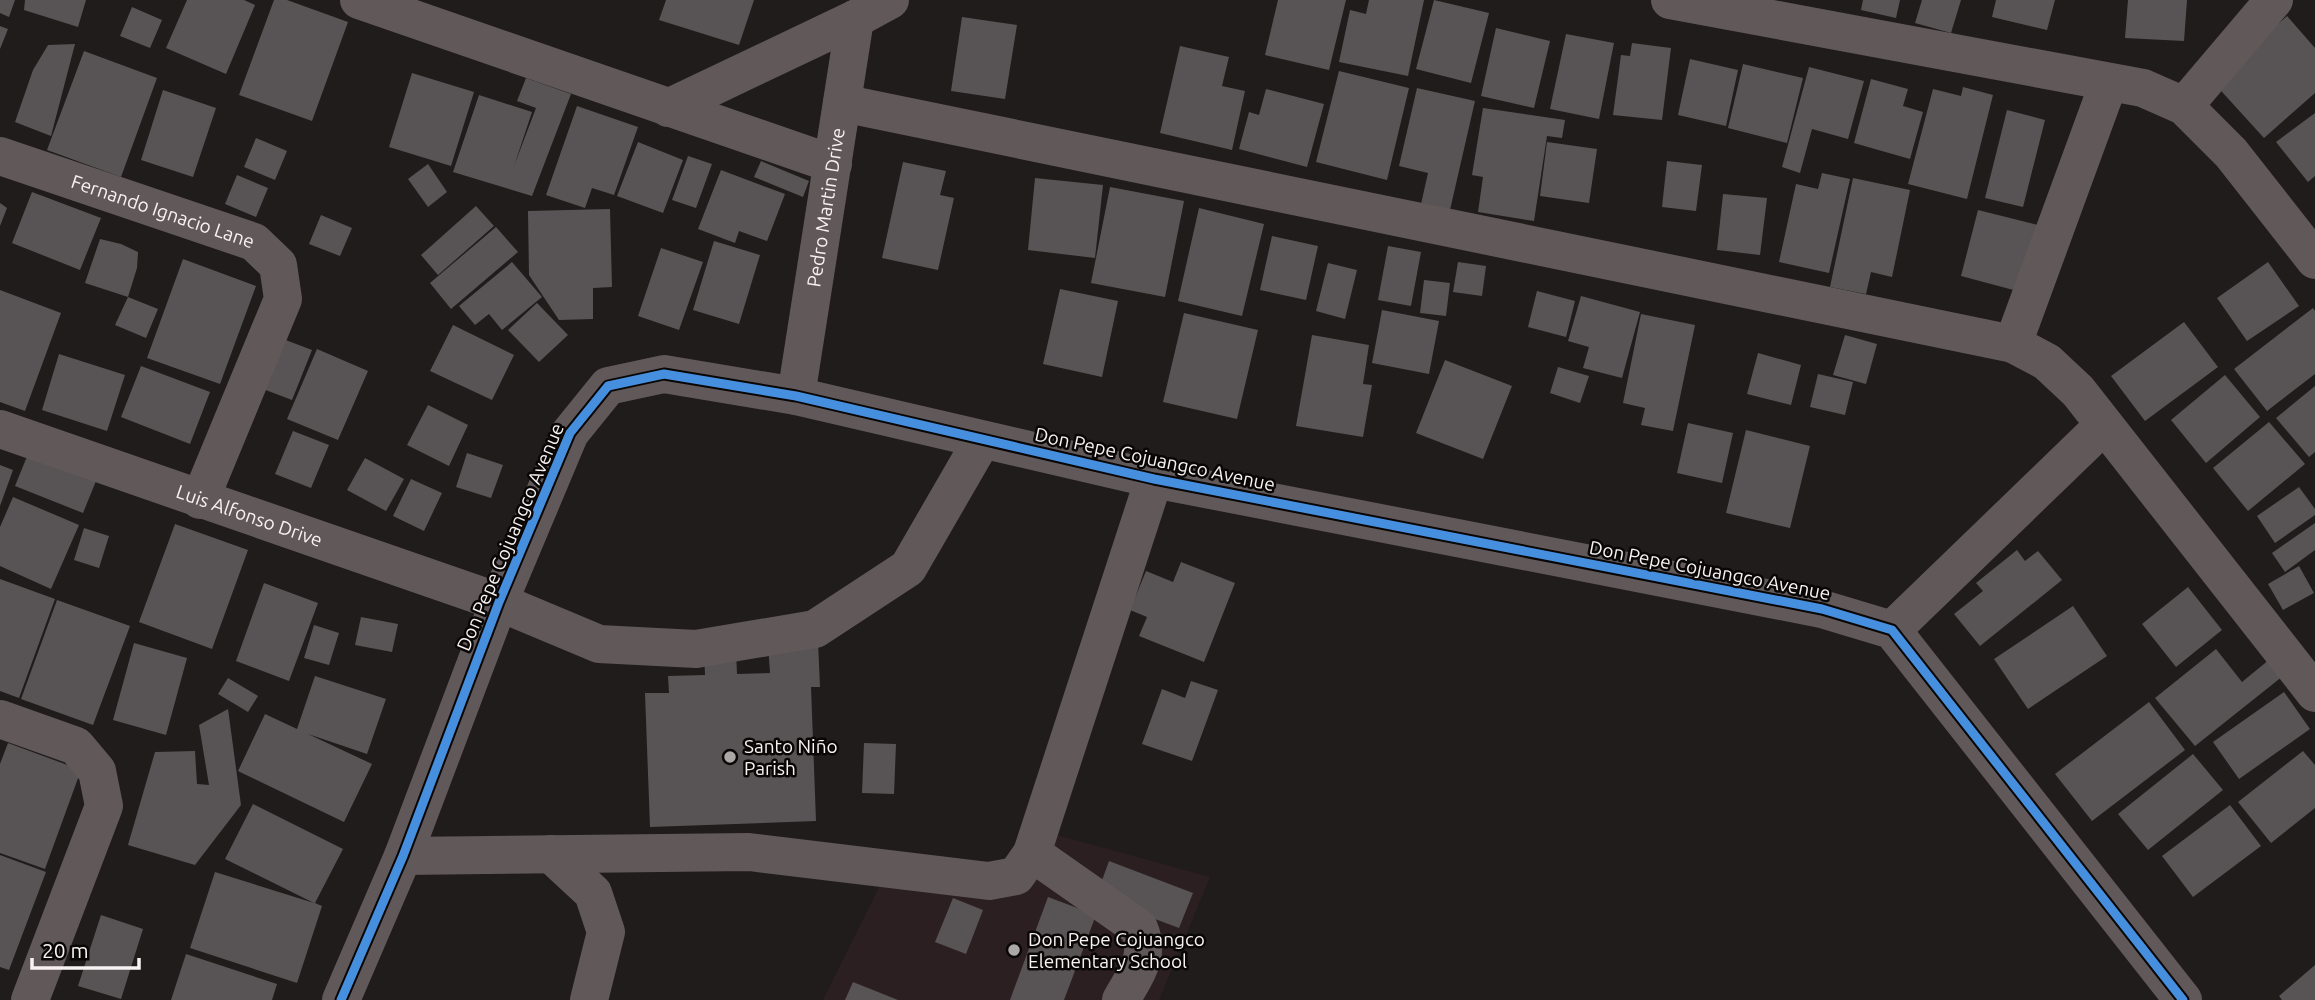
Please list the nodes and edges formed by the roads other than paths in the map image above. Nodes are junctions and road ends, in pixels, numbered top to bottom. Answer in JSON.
{"nodes":[{"id":1,"x":359,"y":0,"type":"edge"},
{"id":2,"x":890,"y":0,"type":"edge"},
{"id":3,"x":1670,"y":0,"type":"edge"},
{"id":4,"x":2274,"y":0,"type":"edge"},
{"id":5,"x":855,"y":19,"type":"junction"},
{"id":6,"x":2109,"y":82,"type":"junction"},
{"id":7,"x":842,"y":103,"type":"junction"},
{"id":8,"x":2184,"y":106,"type":"junction"},
{"id":9,"x":668,"y":108,"type":"junction"},
{"id":10,"x":0,"y":156,"type":"edge"},
{"id":11,"x":833,"y":164,"type":"junction"},
{"id":12,"x":2315,"y":260,"type":"edge"},
{"id":13,"x":2013,"y":344,"type":"junction"},
{"id":14,"x":796,"y":396,"type":"junction"},
{"id":15,"x":2102,"y":426,"type":"junction"},
{"id":16,"x":0,"y":429,"type":"edge"},
{"id":17,"x":982,"y":440,"type":"junction"},
{"id":18,"x":1154,"y":479,"type":"junction"},
{"id":19,"x":200,"y":500,"type":"junction"},
{"id":20,"x":499,"y":602,"type":"junction"},
{"id":21,"x":1892,"y":630,"type":"junction"},
{"id":22,"x":2315,"y":693,"type":"edge"},
{"id":23,"x":0,"y":719,"type":"edge"},
{"id":24,"x":1032,"y":853,"type":"junction"},
{"id":25,"x":551,"y":854,"type":"junction"},
{"id":26,"x":402,"y":856,"type":"junction"},
{"id":27,"x":0,"y":995,"type":"edge"},
{"id":28,"x":15,"y":1000,"type":"edge"},
{"id":29,"x":30,"y":1000,"type":"edge"},
{"id":30,"x":341,"y":1000,"type":"edge"},
{"id":31,"x":589,"y":1000,"type":"edge"},
{"id":32,"x":1121,"y":1000,"type":"edge"},
{"id":33,"x":2183,"y":1000,"type":"edge"}],
"edges":[{"from":1,"to":9,"type":"street"},
{"from":2,"to":5,"type":"street"},
{"from":3,"to":6,"type":"street"},
{"from":4,"to":8,"type":"street"},
{"from":5,"to":7,"type":"street","name":"Pedro Martin Drive"},
{"from":5,"to":9,"type":"street"},
{"from":6,"to":8,"type":"street"},
{"from":6,"to":13,"type":"street"},
{"from":7,"to":11,"type":"street","name":"Pedro Martin Drive"},
{"from":7,"to":13,"type":"street"},
{"from":8,"to":12,"type":"street"},
{"from":9,"to":11,"type":"street"},
{"from":10,"to":19,"type":"street","name":"Fernando Ignacio Lane"},
{"from":11,"to":14,"type":"street","name":"Pedro Martin Drive"},
{"from":13,"to":15,"type":"street"},
{"from":14,"to":17,"type":"street","name":"Don Pepe Cojuangco Avenue"},
{"from":14,"to":20,"type":"street","name":"Don Pepe Cojuangco Avenue"},
{"from":15,"to":21,"type":"street"},
{"from":15,"to":22,"type":"street"},
{"from":16,"to":19,"type":"street","name":"Luis Alfonso Drive"},
{"from":17,"to":18,"type":"street","name":"Don Pepe Cojuangco Avenue"},
{"from":17,"to":20,"type":"street","name":"Luis Alfonso Drive"},
{"from":18,"to":21,"type":"street","name":"Don Pepe Cojuangco Avenue"},
{"from":18,"to":24,"type":"street"},
{"from":19,"to":20,"type":"street","name":"Luis Alfonso Drive"},
{"from":20,"to":26,"type":"street","name":"Don Pepe Cojuangco Avenue"},
{"from":21,"to":33,"type":"street"},
{"from":23,"to":29,"type":"street"},
{"from":24,"to":25,"type":"street"},
{"from":24,"to":32,"type":"street"},
{"from":25,"to":26,"type":"street"},
{"from":25,"to":31,"type":"street"},
{"from":26,"to":30,"type":"street","name":"Don Pepe Cojuangco Avenue"},
{"from":27,"to":28,"type":"street"}]}
